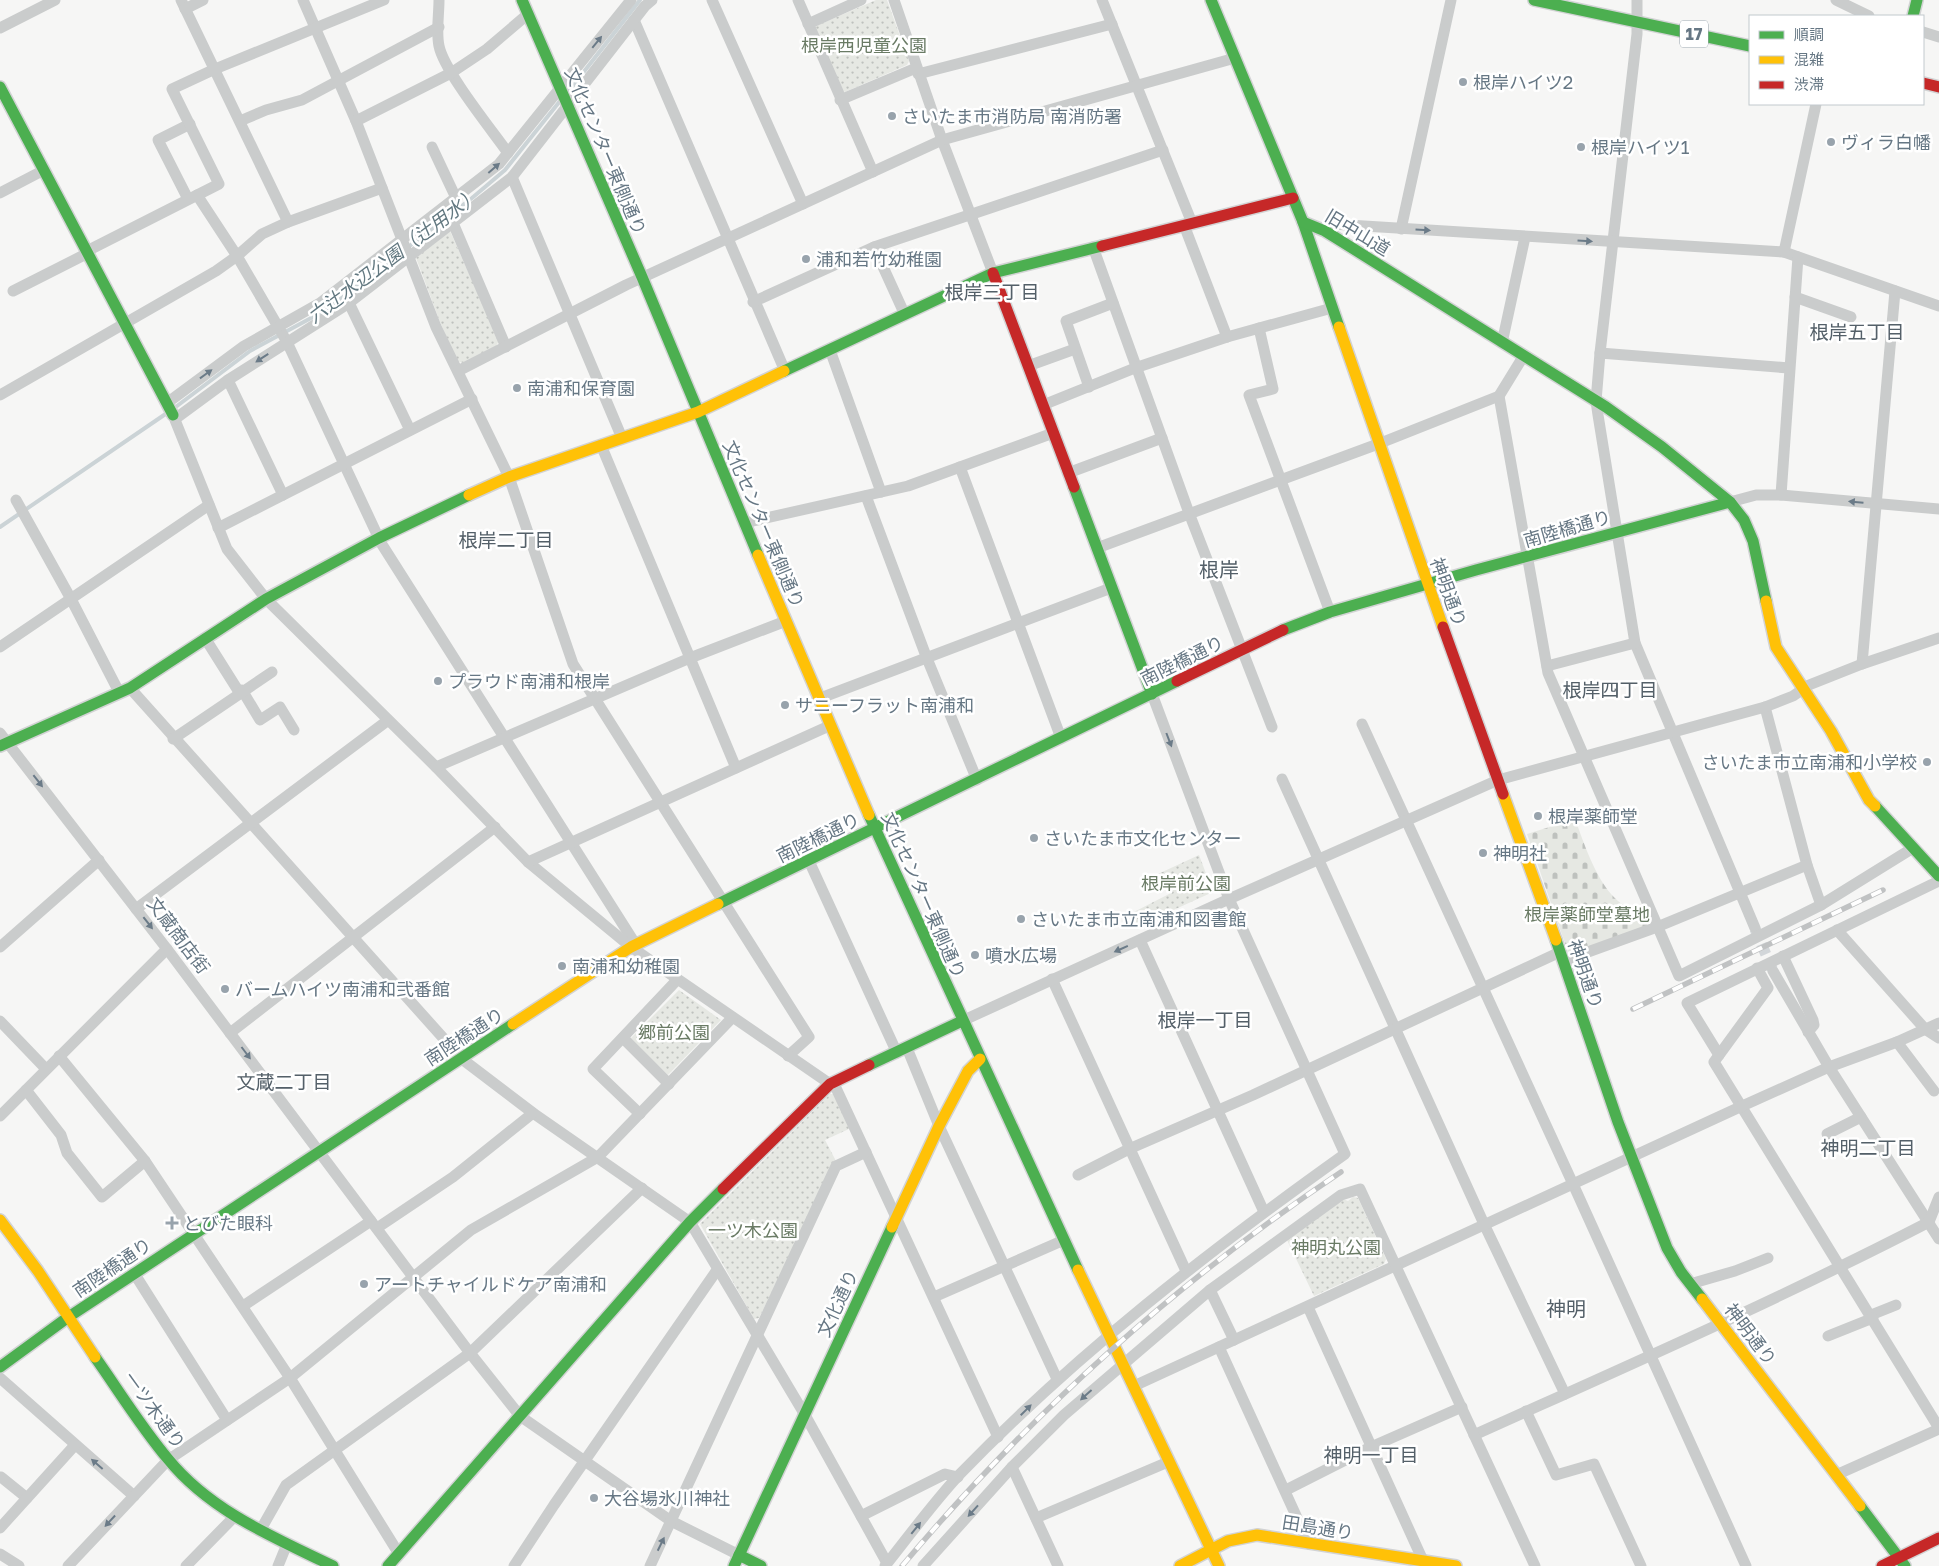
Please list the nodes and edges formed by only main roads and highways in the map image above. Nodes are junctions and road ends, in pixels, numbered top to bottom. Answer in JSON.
{"nodes":[{"id":1,"x":522,"y":0,"type":"edge"},
{"id":2,"x":1211,"y":0,"type":"edge"},
{"id":3,"x":1534,"y":0,"type":"edge"},
{"id":4,"x":1917,"y":0,"type":"edge"},
{"id":5,"x":1913,"y":15,"type":"edge"},
{"id":6,"x":1749,"y":46,"type":"edge"},
{"id":7,"x":1924,"y":83,"type":"edge"},
{"id":8,"x":0,"y":86,"type":"edge"},
{"id":9,"x":1939,"y":87,"type":"edge"},
{"id":10,"x":1293,"y":198,"type":"junction"},
{"id":11,"x":1303,"y":222,"type":"junction"},
{"id":12,"x":993,"y":273,"type":"junction"},
{"id":13,"x":171,"y":411,"type":"road end"},
{"id":14,"x":698,"y":412,"type":"junction"},
{"id":15,"x":1730,"y":502,"type":"junction"},
{"id":16,"x":1428,"y":585,"type":"junction"},
{"id":17,"x":1152,"y":694,"type":"junction"},
{"id":18,"x":4,"y":744,"type":"edge"},
{"id":19,"x":874,"y":829,"type":"junction"},
{"id":20,"x":1939,"y":876,"type":"edge"},
{"id":21,"x":962,"y":1021,"type":"junction"},
{"id":22,"x":980,"y":1059,"type":"junction"},
{"id":23,"x":0,"y":1220,"type":"edge"},
{"id":24,"x":67,"y":1318,"type":"junction"},
{"id":25,"x":0,"y":1367,"type":"edge"},
{"id":26,"x":1939,"y":1538,"type":"edge"},
{"id":27,"x":1210,"y":1551,"type":"junction"},
{"id":28,"x":736,"y":1561,"type":"edge"},
{"id":29,"x":1902,"y":1562,"type":"edge"},
{"id":30,"x":1424,"y":1563,"type":"edge"},
{"id":31,"x":333,"y":1566,"type":"edge"},
{"id":32,"x":388,"y":1566,"type":"edge"},
{"id":33,"x":761,"y":1566,"type":"edge"},
{"id":34,"x":1180,"y":1566,"type":"edge"},
{"id":35,"x":1219,"y":1566,"type":"edge"},
{"id":36,"x":1456,"y":1566,"type":"edge"},
{"id":37,"x":1882,"y":1566,"type":"edge"}],
"edges":[{"from":1,"to":14,"type":"main road","name":"文化センター東側通り"},
{"from":2,"to":10,"type":"main road","name":"旧中山道"},
{"from":3,"to":6,"type":"main road","number":"17"},
{"from":4,"to":5,"type":"main road"},
{"from":7,"to":9,"type":"main road"},
{"from":8,"to":13,"type":"main road"},
{"from":10,"to":11,"type":"main road","name":"旧中山道"},
{"from":10,"to":12,"type":"main road"},
{"from":11,"to":15,"type":"main road","name":"旧中山道"},
{"from":11,"to":16,"type":"main road","name":"神明通り"},
{"from":12,"to":14,"type":"main road"},
{"from":12,"to":17,"type":"main road"},
{"from":14,"to":18,"type":"main road"},
{"from":14,"to":19,"type":"main road","name":"文化センター東側通り"},
{"from":15,"to":16,"type":"main road","name":"南陸橋通り"},
{"from":15,"to":20,"type":"main road","name":"旧中山道"},
{"from":16,"to":17,"type":"main road","name":"南陸橋通り"},
{"from":16,"to":29,"type":"main road","name":"神明通り"},
{"from":17,"to":19,"type":"main road","name":"南陸橋通り"},
{"from":19,"to":21,"type":"main road","name":"文化センター東側通り"},
{"from":19,"to":24,"type":"main road","name":"南陸橋通り"},
{"from":21,"to":22,"type":"main road","name":"文化センター東側通り"},
{"from":21,"to":32,"type":"main road"},
{"from":22,"to":27,"type":"main road","name":"文化センター東側通り"},
{"from":22,"to":28,"type":"main road","name":"文化通り"},
{"from":23,"to":24,"type":"main road","name":"一ツ木通り"},
{"from":24,"to":25,"type":"main road","name":"南陸橋通り"},
{"from":24,"to":31,"type":"main road","name":"一ツ木通り"},
{"from":26,"to":29,"type":"main road"},
{"from":27,"to":30,"type":"main road","name":"田島通り"},
{"from":27,"to":34,"type":"main road","name":"田島通り"},
{"from":27,"to":35,"type":"main road","name":"文化センター東側通り"},
{"from":28,"to":33,"type":"main road"},
{"from":29,"to":37,"type":"main road"},
{"from":30,"to":36,"type":"main road","name":"田島通り"}]}
